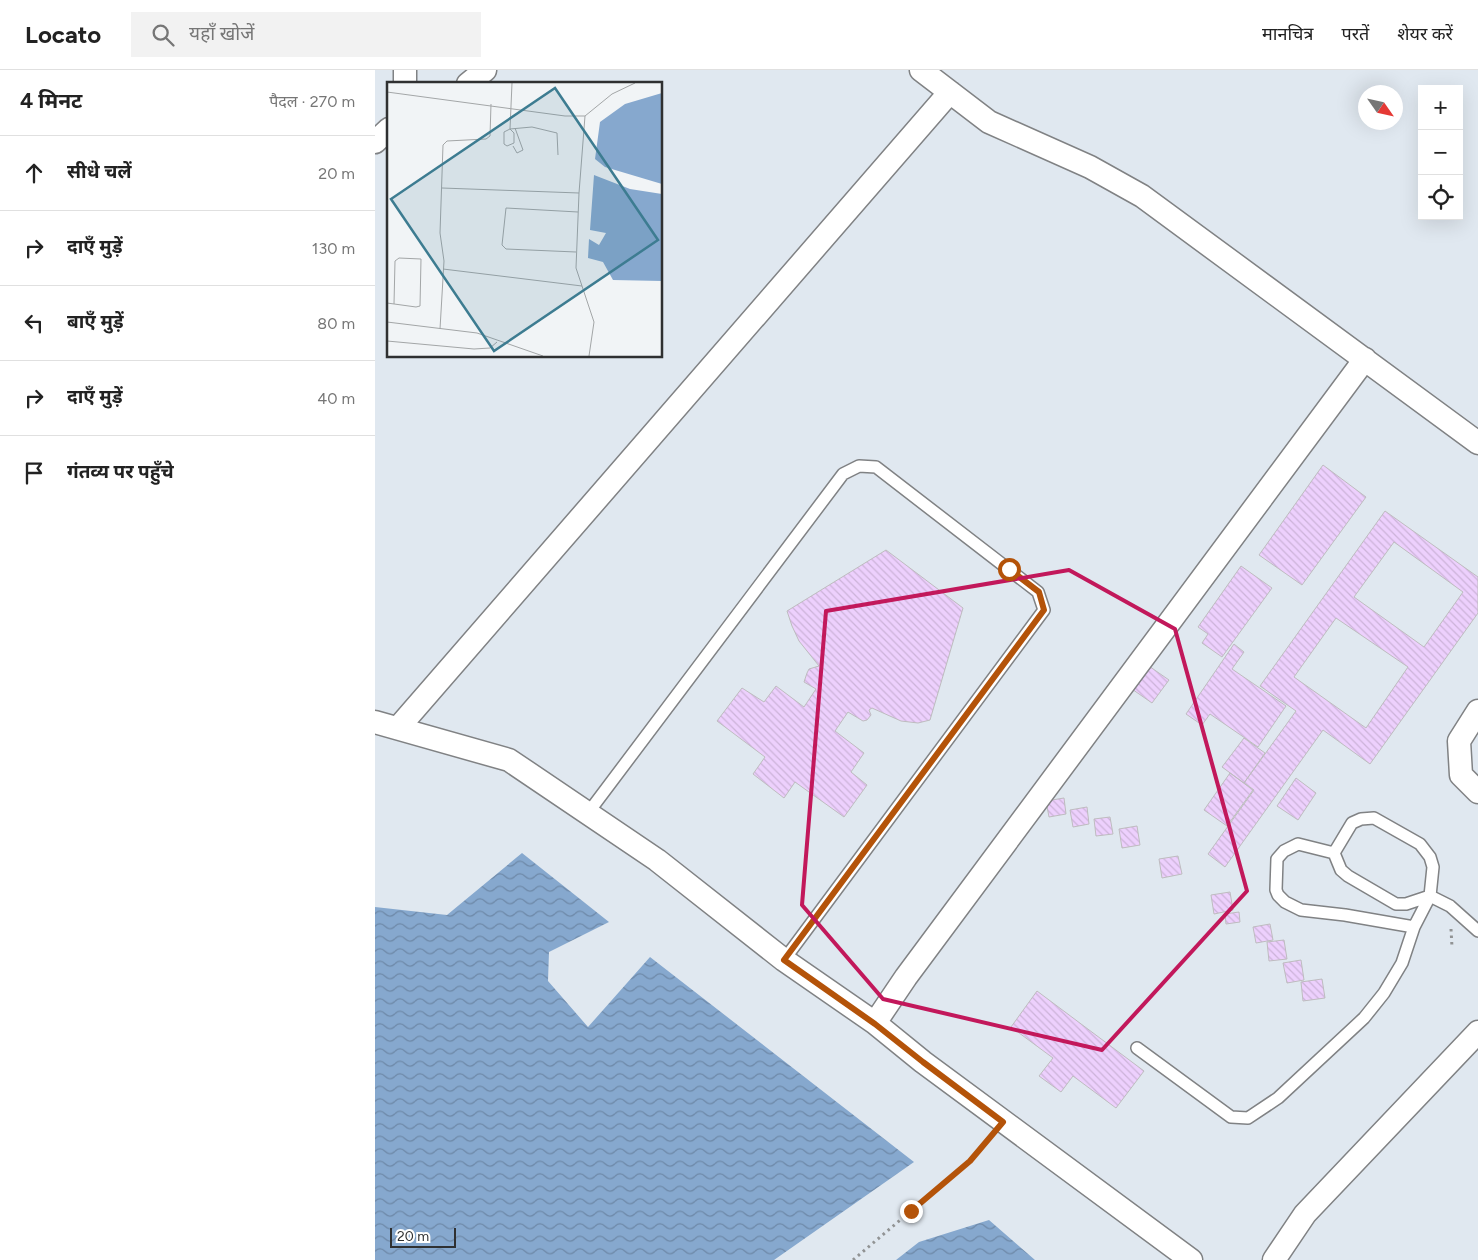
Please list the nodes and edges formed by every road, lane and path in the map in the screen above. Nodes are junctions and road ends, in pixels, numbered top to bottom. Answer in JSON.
{"nodes":[{"id":1,"x":485,"y":70,"type":"edge"},
{"id":2,"x":921,"y":70,"type":"edge"},
{"id":3,"x":470,"y":82,"type":"edge"},
{"id":4,"x":950,"y":92,"type":"junction"},
{"id":5,"x":387,"y":131,"type":"edge"},
{"id":6,"x":375,"y":142,"type":"edge"},
{"id":7,"x":1365,"y":359,"type":"junction"},
{"id":8,"x":1478,"y":442,"type":"edge"},
{"id":9,"x":1478,"y":711,"type":"edge"},
{"id":10,"x":375,"y":722,"type":"edge"},
{"id":11,"x":398,"y":728,"type":"junction"},
{"id":12,"x":1478,"y":792,"type":"edge"},
{"id":13,"x":588,"y":813,"type":"junction"},
{"id":14,"x":1334,"y":854,"type":"junction"},
{"id":15,"x":1430,"y":896,"type":"junction"},
{"id":16,"x":1414,"y":927,"type":"junction"},
{"id":17,"x":1478,"y":931,"type":"edge"},
{"id":18,"x":784,"y":960,"type":"junction"},
{"id":19,"x":875,"y":1024,"type":"junction"},
{"id":20,"x":1478,"y":1032,"type":"edge"},
{"id":21,"x":1137,"y":1048,"type":"dead end"},
{"id":22,"x":1003,"y":1122,"type":"junction"},
{"id":23,"x":853,"y":1260,"type":"edge"},
{"id":24,"x":1191,"y":1260,"type":"edge"},
{"id":25,"x":1274,"y":1260,"type":"edge"}],
"edges":[{"from":1,"to":3,"type":"street"},
{"from":2,"to":4,"type":"street"},
{"from":4,"to":7,"type":"street"},
{"from":4,"to":11,"type":"street"},
{"from":5,"to":6,"type":"street"},
{"from":7,"to":8,"type":"street"},
{"from":7,"to":19,"type":"street"},
{"from":9,"to":12,"type":"street"},
{"from":10,"to":11,"type":"street"},
{"from":11,"to":13,"type":"street"},
{"from":13,"to":18,"type":"street"},
{"from":13,"to":18,"type":"lane"},
{"from":14,"to":15,"type":"lane"},
{"from":14,"to":15,"type":"lane"},
{"from":14,"to":16,"type":"lane"},
{"from":15,"to":16,"type":"lane"},
{"from":15,"to":17,"type":"lane"},
{"from":16,"to":21,"type":"lane"},
{"from":18,"to":19,"type":"street"},
{"from":19,"to":22,"type":"street"},
{"from":20,"to":25,"type":"street"},
{"from":22,"to":23,"type":"path"},
{"from":22,"to":24,"type":"street"}]}
